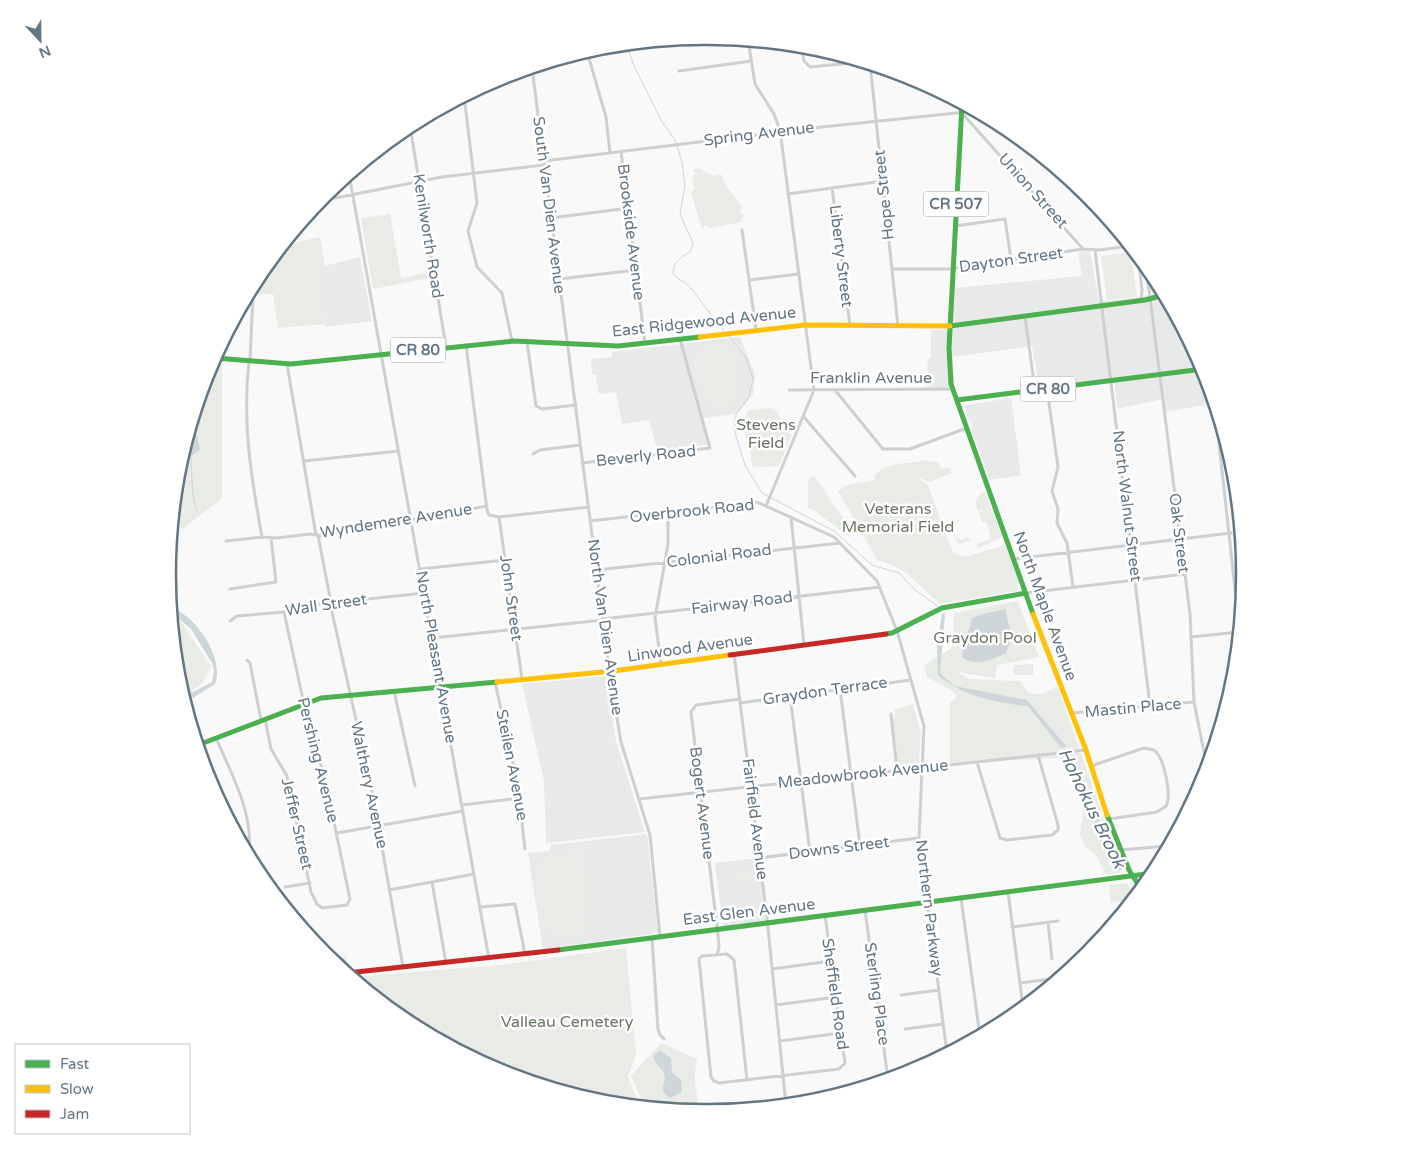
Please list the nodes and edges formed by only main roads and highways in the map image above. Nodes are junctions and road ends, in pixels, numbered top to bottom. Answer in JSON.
{"nodes":[{"id":1,"x":962,"y":111,"type":"edge"},
{"id":2,"x":1157,"y":297,"type":"edge"},
{"id":3,"x":950,"y":326,"type":"junction"},
{"id":4,"x":223,"y":358,"type":"edge"},
{"id":5,"x":1194,"y":370,"type":"edge"},
{"id":6,"x":957,"y":400,"type":"junction"},
{"id":7,"x":1026,"y":593,"type":"junction"},
{"id":8,"x":204,"y":743,"type":"edge"},
{"id":9,"x":1142,"y":874,"type":"edge"},
{"id":10,"x":1130,"y":876,"type":"junction"},
{"id":11,"x":1136,"y":883,"type":"edge"},
{"id":12,"x":356,"y":972,"type":"edge"}],
"edges":[{"from":1,"to":3,"type":"main road","number":"CR 507"},
{"from":2,"to":3,"type":"main road","name":"East Ridgewood Avenue"},
{"from":3,"to":4,"type":"main road","name":"East Ridgewood Avenue","number":"CR 80"},
{"from":3,"to":6,"type":"main road","name":"North Maple Avenue","number":"CR 507"},
{"from":5,"to":6,"type":"main road","number":"CR 80"},
{"from":6,"to":7,"type":"main road","name":"North Maple Avenue","number":"CR 507"},
{"from":7,"to":8,"type":"main road","name":"Linwood Avenue"},
{"from":7,"to":10,"type":"main road","name":"North Maple Avenue","number":"CR 507"},
{"from":9,"to":10,"type":"main road","name":"East Glen Avenue"},
{"from":10,"to":11,"type":"main road","name":"North Maple Avenue","number":"CR 507"},
{"from":10,"to":12,"type":"main road","name":"East Glen Avenue"}]}
